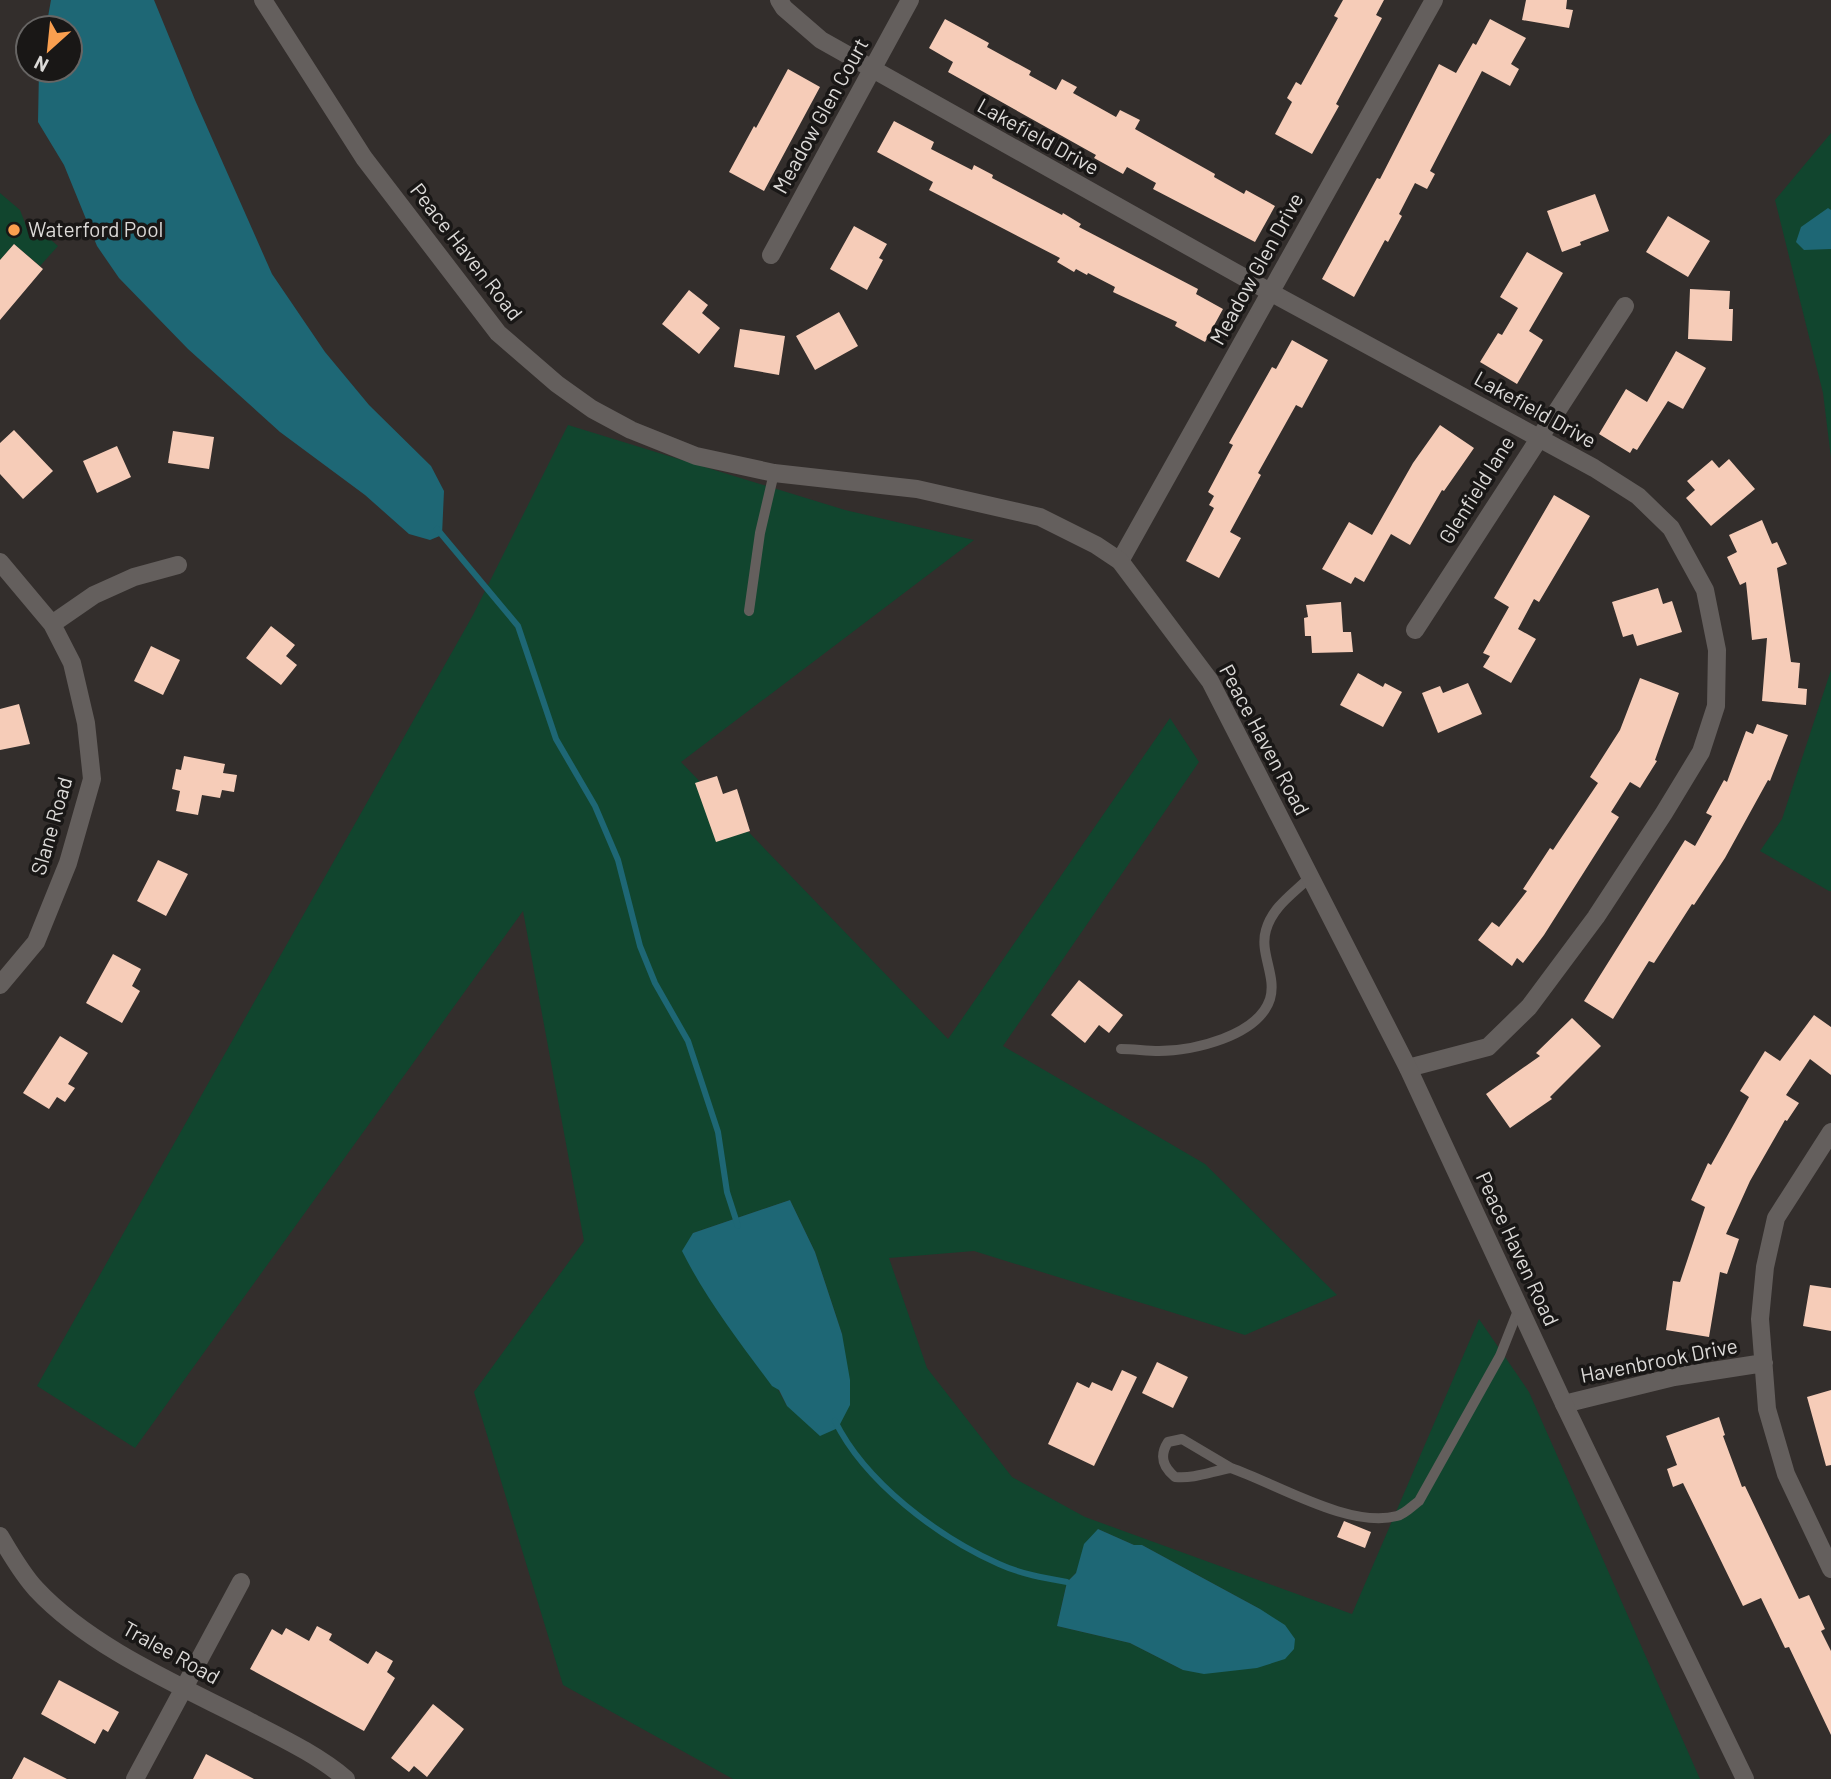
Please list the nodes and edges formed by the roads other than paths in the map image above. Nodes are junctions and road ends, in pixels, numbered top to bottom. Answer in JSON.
{"nodes":[{"id":1,"x":263,"y":0,"type":"edge"},
{"id":2,"x":779,"y":0,"type":"edge"},
{"id":3,"x":910,"y":0,"type":"edge"},
{"id":4,"x":1434,"y":0,"type":"edge"},
{"id":5,"x":872,"y":69,"type":"junction"},
{"id":6,"x":771,"y":255,"type":"dead end"},
{"id":7,"x":1270,"y":292,"type":"junction"},
{"id":8,"x":1625,"y":306,"type":"dead end"},
{"id":9,"x":1538,"y":438,"type":"junction"},
{"id":10,"x":774,"y":473,"type":"junction"},
{"id":11,"x":1120,"y":561,"type":"junction"},
{"id":12,"x":0,"y":562,"type":"edge"},
{"id":13,"x":178,"y":565,"type":"dead end"},
{"id":14,"x":749,"y":611,"type":"dead end"},
{"id":15,"x":52,"y":624,"type":"junction"},
{"id":16,"x":1415,"y":630,"type":"dead end"},
{"id":17,"x":1310,"y":877,"type":"junction"},
{"id":18,"x":0,"y":985,"type":"edge"},
{"id":19,"x":1121,"y":1049,"type":"dead end"},
{"id":20,"x":1408,"y":1068,"type":"junction"},
{"id":21,"x":1831,"y":1132,"type":"edge"},
{"id":22,"x":1519,"y":1308,"type":"junction"},
{"id":23,"x":1764,"y":1363,"type":"junction"},
{"id":24,"x":1564,"y":1404,"type":"junction"},
{"id":25,"x":1231,"y":1468,"type":"junction"},
{"id":26,"x":0,"y":1535,"type":"edge"},
{"id":27,"x":1831,"y":1569,"type":"edge"},
{"id":28,"x":240,"y":1582,"type":"dead end"},
{"id":29,"x":184,"y":1687,"type":"junction"},
{"id":30,"x":135,"y":1779,"type":"edge"},
{"id":31,"x":346,"y":1779,"type":"edge"},
{"id":32,"x":1745,"y":1779,"type":"edge"}],
"edges":[{"from":1,"to":10,"type":"street","name":"Peace Haven Road"},
{"from":2,"to":5,"type":"street","name":"Lakefield Drive"},
{"from":3,"to":5,"type":"street","name":"Meadow Glen Court"},
{"from":4,"to":7,"type":"street","name":"Meadow Glen Drive"},
{"from":5,"to":6,"type":"street","name":"Meadow Glen Court"},
{"from":5,"to":7,"type":"street","name":"Lakefield Drive"},
{"from":7,"to":9,"type":"street","name":"Lakefield Drive"},
{"from":7,"to":11,"type":"street","name":"Meadow Glen Drive"},
{"from":8,"to":9,"type":"street","name":"Glenfield lane"},
{"from":9,"to":16,"type":"street","name":"Glenfield lane"},
{"from":9,"to":20,"type":"street","name":"Lakefield Drive"},
{"from":10,"to":11,"type":"street","name":"Peace Haven Road"},
{"from":10,"to":14,"type":"lane"},
{"from":11,"to":17,"type":"street","name":"Peace Haven Road"},
{"from":12,"to":15,"type":"street","name":"Slane Road"},
{"from":13,"to":15,"type":"street"},
{"from":15,"to":18,"type":"street","name":"Slane Road"},
{"from":17,"to":19,"type":"lane"},
{"from":17,"to":20,"type":"street","name":"Peace Haven Road"},
{"from":20,"to":22,"type":"street","name":"Peace Haven Road"},
{"from":21,"to":23,"type":"street"},
{"from":22,"to":24,"type":"street","name":"Peace Haven Road"},
{"from":22,"to":25,"type":"lane"},
{"from":23,"to":24,"type":"street","name":"Havenbrook Drive"},
{"from":23,"to":27,"type":"street"},
{"from":24,"to":32,"type":"street","name":"Peace Haven Road"},
{"from":25,"to":25,"type":"lane"},
{"from":26,"to":29,"type":"street","name":"Tralee Road"},
{"from":28,"to":29,"type":"street"},
{"from":29,"to":30,"type":"street"},
{"from":29,"to":31,"type":"street","name":"Tralee Road"}]}
